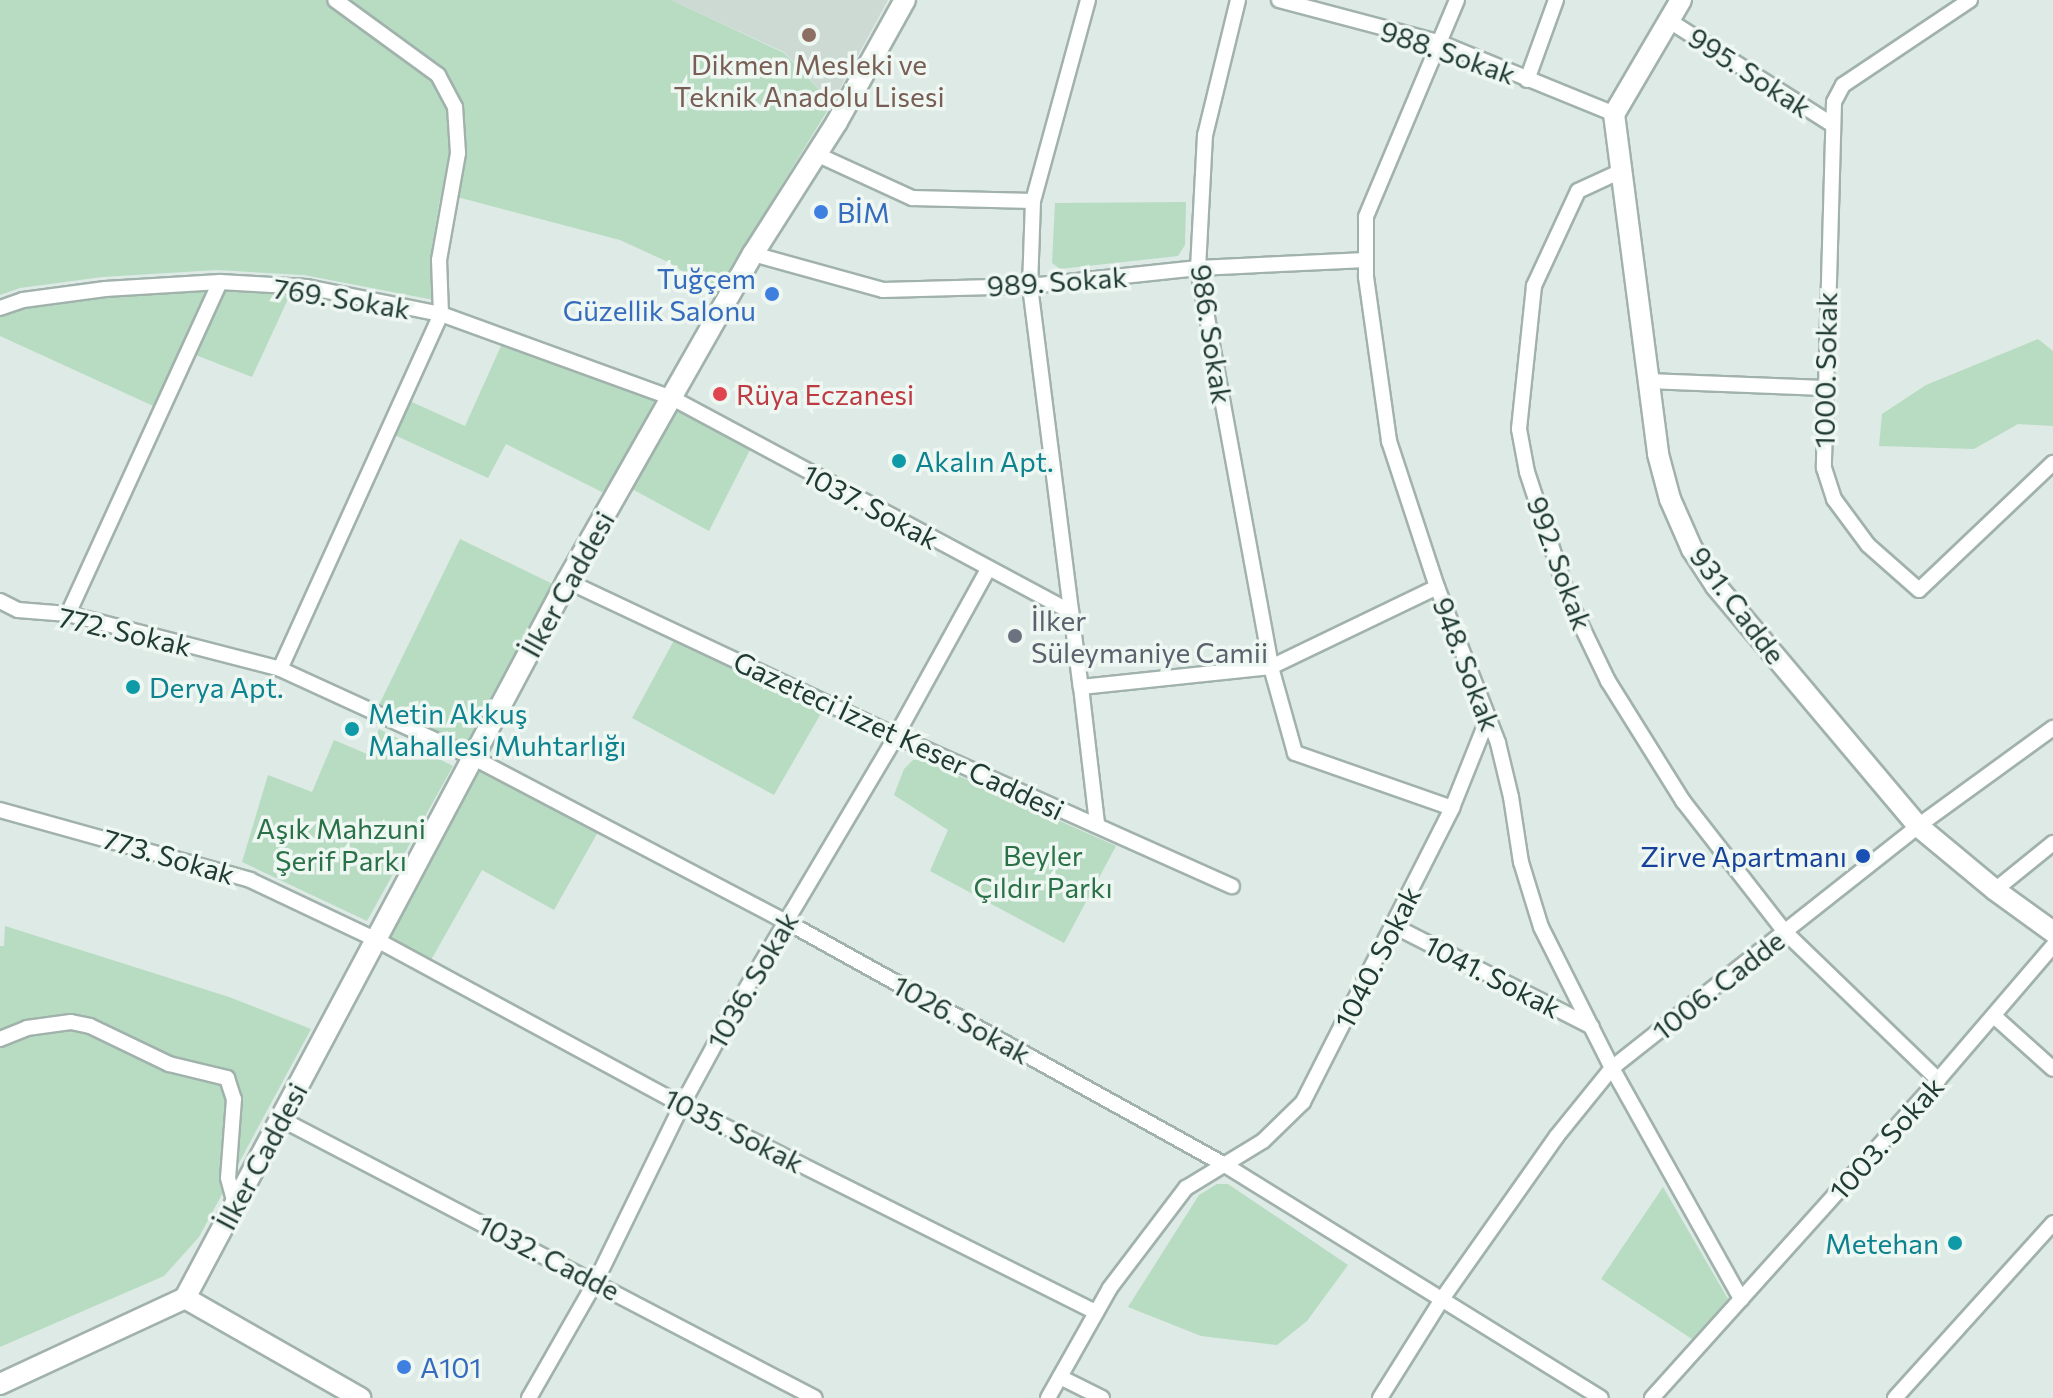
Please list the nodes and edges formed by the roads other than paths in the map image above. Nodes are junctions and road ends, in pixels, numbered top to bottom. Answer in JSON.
{"nodes":[{"id":1,"x":335,"y":0,"type":"edge"},
{"id":2,"x":905,"y":0,"type":"edge"},
{"id":3,"x":1088,"y":0,"type":"edge"},
{"id":4,"x":1238,"y":0,"type":"edge"},
{"id":5,"x":1279,"y":0,"type":"edge"},
{"id":6,"x":1457,"y":0,"type":"edge"},
{"id":7,"x":1556,"y":0,"type":"edge"},
{"id":8,"x":1681,"y":0,"type":"edge"},
{"id":9,"x":1970,"y":0,"type":"edge"},
{"id":10,"x":1668,"y":20,"type":"junction"},
{"id":11,"x":1438,"y":42,"type":"junction"},
{"id":12,"x":1527,"y":80,"type":"junction"},
{"id":13,"x":1614,"y":114,"type":"junction"},
{"id":14,"x":1831,"y":124,"type":"junction"},
{"id":15,"x":816,"y":154,"type":"junction"},
{"id":16,"x":1619,"y":172,"type":"junction"},
{"id":17,"x":1033,"y":201,"type":"junction"},
{"id":18,"x":753,"y":254,"type":"junction"},
{"id":19,"x":1366,"y":260,"type":"junction"},
{"id":20,"x":1198,"y":268,"type":"junction"},
{"id":21,"x":220,"y":282,"type":"junction"},
{"id":22,"x":1030,"y":286,"type":"junction"},
{"id":23,"x":0,"y":308,"type":"edge"},
{"id":24,"x":441,"y":314,"type":"junction"},
{"id":25,"x":1648,"y":381,"type":"junction"},
{"id":26,"x":1824,"y":388,"type":"junction"},
{"id":27,"x":672,"y":398,"type":"junction"},
{"id":28,"x":2053,"y":463,"type":"edge"},
{"id":29,"x":988,"y":569,"type":"junction"},
{"id":30,"x":567,"y":581,"type":"junction"},
{"id":31,"x":1437,"y":587,"type":"junction"},
{"id":32,"x":0,"y":601,"type":"edge"},
{"id":33,"x":0,"y":609,"type":"edge"},
{"id":34,"x":18,"y":610,"type":"junction"},
{"id":35,"x":1071,"y":612,"type":"junction"},
{"id":36,"x":68,"y":614,"type":"junction"},
{"id":37,"x":1271,"y":667,"type":"junction"},
{"id":38,"x":280,"y":669,"type":"junction"},
{"id":39,"x":1081,"y":687,"type":"junction"},
{"id":40,"x":1488,"y":718,"type":"junction"},
{"id":41,"x":2053,"y":728,"type":"edge"},
{"id":42,"x":896,"y":736,"type":"junction"},
{"id":43,"x":472,"y":757,"type":"junction"},
{"id":44,"x":1452,"y":808,"type":"junction"},
{"id":45,"x":0,"y":810,"type":"edge"},
{"id":46,"x":1097,"y":824,"type":"junction"},
{"id":47,"x":1918,"y":826,"type":"junction"},
{"id":48,"x":2053,"y":843,"type":"edge"},
{"id":49,"x":1232,"y":886,"type":"dead end"},
{"id":50,"x":1995,"y":890,"type":"junction"},
{"id":51,"x":785,"y":921,"type":"junction"},
{"id":52,"x":1394,"y":926,"type":"junction"},
{"id":53,"x":1785,"y":932,"type":"junction"},
{"id":54,"x":2053,"y":932,"type":"edge"},
{"id":55,"x":375,"y":939,"type":"junction"},
{"id":56,"x":2053,"y":946,"type":"edge"},
{"id":57,"x":1994,"y":1016,"type":"junction"},
{"id":58,"x":1592,"y":1027,"type":"junction"},
{"id":59,"x":0,"y":1039,"type":"edge"},
{"id":60,"x":1612,"y":1068,"type":"junction"},
{"id":61,"x":2053,"y":1069,"type":"edge"},
{"id":62,"x":1938,"y":1080,"type":"junction"},
{"id":63,"x":682,"y":1105,"type":"junction"},
{"id":64,"x":281,"y":1119,"type":"junction"},
{"id":65,"x":1225,"y":1165,"type":"junction"},
{"id":66,"x":235,"y":1205,"type":"junction"},
{"id":67,"x":2053,"y":1223,"type":"edge"},
{"id":68,"x":596,"y":1281,"type":"junction"},
{"id":69,"x":185,"y":1298,"type":"junction"},
{"id":70,"x":1442,"y":1299,"type":"junction"},
{"id":71,"x":1741,"y":1299,"type":"junction"},
{"id":72,"x":1096,"y":1312,"type":"junction"},
{"id":73,"x":1060,"y":1377,"type":"junction"},
{"id":74,"x":6,"y":1388,"type":"edge"},
{"id":75,"x":360,"y":1398,"type":"edge"},
{"id":76,"x":529,"y":1398,"type":"edge"},
{"id":77,"x":815,"y":1398,"type":"edge"},
{"id":78,"x":1048,"y":1398,"type":"edge"},
{"id":79,"x":1102,"y":1398,"type":"edge"},
{"id":80,"x":1380,"y":1398,"type":"edge"},
{"id":81,"x":1601,"y":1398,"type":"edge"},
{"id":82,"x":1652,"y":1398,"type":"edge"},
{"id":83,"x":1895,"y":1398,"type":"edge"}],
"edges":[{"from":1,"to":24,"type":"street"},
{"from":2,"to":15,"type":"main road","name":"İlker Caddesi"},
{"from":3,"to":17,"type":"street"},
{"from":4,"to":20,"type":"street","name":"986. Sokak"},
{"from":5,"to":11,"type":"street","name":"988. Sokak"},
{"from":6,"to":11,"type":"street","name":"948. Sokak"},
{"from":7,"to":12,"type":"street"},
{"from":8,"to":10,"type":"main road"},
{"from":9,"to":14,"type":"street","name":"1000. Sokak"},
{"from":10,"to":13,"type":"main road"},
{"from":10,"to":14,"type":"street","name":"995. Sokak"},
{"from":11,"to":12,"type":"street","name":"988. Sokak"},
{"from":11,"to":19,"type":"street","name":"948. Sokak"},
{"from":12,"to":13,"type":"street","name":"988. Sokak"},
{"from":13,"to":16,"type":"main road","name":"931. Cadde"},
{"from":14,"to":26,"type":"street","name":"1000. Sokak"},
{"from":15,"to":17,"type":"street"},
{"from":15,"to":18,"type":"main road","name":"İlker Caddesi"},
{"from":16,"to":25,"type":"main road","name":"931. Cadde"},
{"from":16,"to":53,"type":"street","name":"992. Sokak"},
{"from":17,"to":22,"type":"street"},
{"from":18,"to":22,"type":"street","name":"989. Sokak"},
{"from":18,"to":27,"type":"main road","name":"İlker Caddesi"},
{"from":19,"to":20,"type":"street","name":"989. Sokak"},
{"from":19,"to":31,"type":"street","name":"948. Sokak"},
{"from":20,"to":22,"type":"street","name":"989. Sokak"},
{"from":20,"to":37,"type":"street","name":"986. Sokak"},
{"from":21,"to":23,"type":"street","name":"769. Sokak"},
{"from":21,"to":24,"type":"street","name":"769. Sokak"},
{"from":21,"to":36,"type":"street"},
{"from":22,"to":35,"type":"street"},
{"from":24,"to":27,"type":"street","name":"769. Sokak"},
{"from":24,"to":38,"type":"street"},
{"from":25,"to":26,"type":"street"},
{"from":25,"to":47,"type":"main road","name":"931. Cadde"},
{"from":26,"to":28,"type":"street","name":"1000. Sokak"},
{"from":27,"to":29,"type":"street","name":"1037. Sokak"},
{"from":27,"to":30,"type":"main road","name":"İlker Caddesi"},
{"from":29,"to":35,"type":"street","name":"1037. Sokak"},
{"from":29,"to":42,"type":"street","name":"1036. Sokak"},
{"from":30,"to":42,"type":"street","name":"Gazeteci İzzet Keser Caddesi"},
{"from":30,"to":43,"type":"main road","name":"İlker Caddesi"},
{"from":31,"to":37,"type":"street"},
{"from":31,"to":40,"type":"street","name":"948. Sokak"},
{"from":32,"to":34,"type":"street","name":"772. Sokak"},
{"from":33,"to":34,"type":"street"},
{"from":34,"to":36,"type":"street","name":"772. Sokak"},
{"from":35,"to":39,"type":"street"},
{"from":36,"to":38,"type":"street","name":"772. Sokak"},
{"from":37,"to":39,"type":"street"},
{"from":37,"to":44,"type":"street","name":"986. Sokak"},
{"from":38,"to":43,"type":"street","name":"772. Sokak"},
{"from":39,"to":46,"type":"street"},
{"from":40,"to":44,"type":"street","name":"1040. Sokak"},
{"from":40,"to":58,"type":"street","name":"948. Sokak"},
{"from":41,"to":47,"type":"street","name":"1006. Cadde"},
{"from":42,"to":46,"type":"street","name":"Gazeteci İzzet Keser Caddesi"},
{"from":42,"to":51,"type":"street","name":"1036. Sokak"},
{"from":43,"to":51,"type":"street","name":"1026. Sokak"},
{"from":43,"to":55,"type":"main road","name":"İlker Caddesi"},
{"from":44,"to":52,"type":"street","name":"1040. Sokak"},
{"from":45,"to":55,"type":"street","name":"773. Sokak"},
{"from":46,"to":49,"type":"street","name":"Gazeteci İzzet Keser Caddesi"},
{"from":47,"to":50,"type":"main road","name":"931. Cadde"},
{"from":47,"to":53,"type":"street","name":"1006. Cadde"},
{"from":48,"to":50,"type":"street"},
{"from":50,"to":54,"type":"main road","name":"931. Cadde"},
{"from":51,"to":63,"type":"street","name":"1036. Sokak"},
{"from":51,"to":65,"type":"street","name":"1026. Sokak"},
{"from":52,"to":58,"type":"street","name":"1041. Sokak"},
{"from":52,"to":65,"type":"street","name":"1040. Sokak"},
{"from":53,"to":60,"type":"street","name":"1006. Cadde"},
{"from":53,"to":62,"type":"street","name":"992. Sokak"},
{"from":55,"to":63,"type":"street","name":"1035. Sokak"},
{"from":55,"to":64,"type":"main road","name":"İlker Caddesi"},
{"from":56,"to":57,"type":"street","name":"1003. Sokak"},
{"from":57,"to":61,"type":"street"},
{"from":57,"to":62,"type":"street","name":"1003. Sokak"},
{"from":58,"to":60,"type":"street","name":"948. Sokak"},
{"from":59,"to":66,"type":"street"},
{"from":60,"to":70,"type":"street","name":"1006. Cadde"},
{"from":60,"to":71,"type":"street","name":"948. Sokak"},
{"from":62,"to":71,"type":"street","name":"1003. Sokak"},
{"from":63,"to":68,"type":"street","name":"1036. Sokak"},
{"from":63,"to":72,"type":"street","name":"1035. Sokak"},
{"from":64,"to":66,"type":"main road","name":"İlker Caddesi"},
{"from":64,"to":68,"type":"street","name":"1032. Cadde"},
{"from":65,"to":70,"type":"street","name":"1026. Sokak"},
{"from":65,"to":72,"type":"street","name":"1040. Sokak"},
{"from":66,"to":69,"type":"main road","name":"İlker Caddesi"},
{"from":67,"to":83,"type":"street"},
{"from":68,"to":76,"type":"street","name":"1036. Sokak"},
{"from":68,"to":77,"type":"street","name":"1032. Cadde"},
{"from":69,"to":74,"type":"main road"},
{"from":69,"to":75,"type":"main road"},
{"from":70,"to":80,"type":"street","name":"1006. Cadde"},
{"from":70,"to":81,"type":"street","name":"1026. Sokak"},
{"from":71,"to":82,"type":"street","name":"1003. Sokak"},
{"from":72,"to":73,"type":"street","name":"1040. Sokak"},
{"from":73,"to":78,"type":"street","name":"1040. Sokak"},
{"from":73,"to":79,"type":"street"}]}
